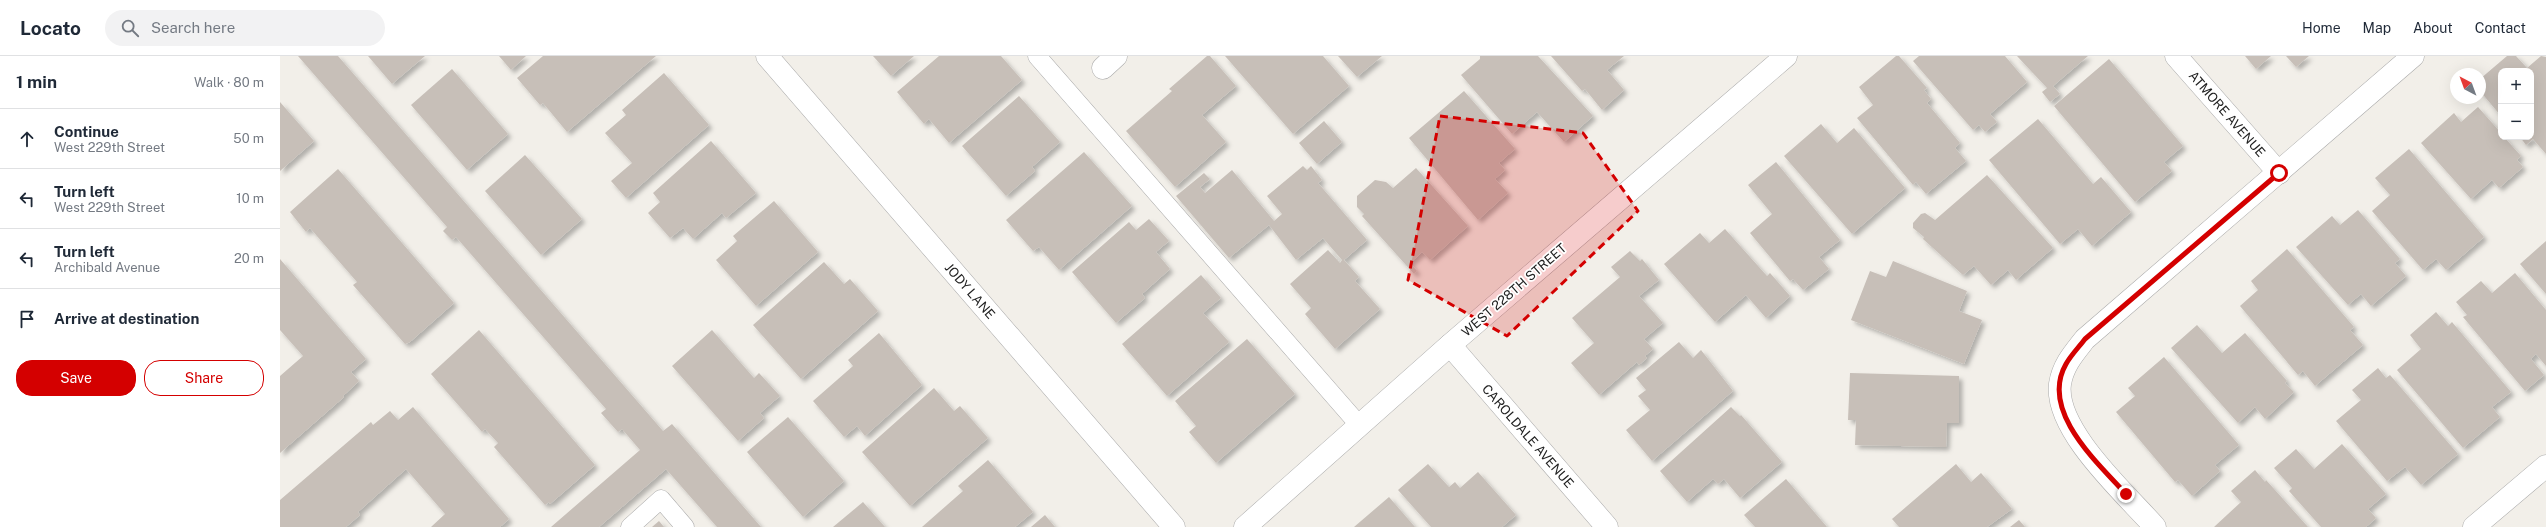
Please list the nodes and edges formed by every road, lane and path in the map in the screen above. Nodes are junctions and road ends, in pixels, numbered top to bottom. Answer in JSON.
{"nodes":[{"id":1,"x":766,"y":56,"type":"edge"},
{"id":2,"x":1037,"y":56,"type":"edge"},
{"id":3,"x":1786,"y":56,"type":"edge"},
{"id":4,"x":2176,"y":56,"type":"edge"},
{"id":5,"x":2413,"y":56,"type":"edge"},
{"id":6,"x":2279,"y":173,"type":"junction"},
{"id":7,"x":1450,"y":345,"type":"junction"},
{"id":8,"x":1360,"y":426,"type":"junction"},
{"id":9,"x":2546,"y":466,"type":"edge"},
{"id":10,"x":630,"y":527,"type":"edge"},
{"id":11,"x":685,"y":527,"type":"edge"},
{"id":12,"x":1174,"y":527,"type":"edge"},
{"id":13,"x":1245,"y":527,"type":"edge"},
{"id":14,"x":1607,"y":527,"type":"edge"},
{"id":15,"x":2155,"y":527,"type":"edge"},
{"id":16,"x":2474,"y":527,"type":"edge"}],
"edges":[{"from":1,"to":12,"type":"street","name":"JODY LANE"},
{"from":2,"to":8,"type":"lane"},
{"from":3,"to":7,"type":"street","name":"WEST 228TH STREET"},
{"from":4,"to":6,"type":"street","name":"ATMORE AVENUE"},
{"from":5,"to":6,"type":"street"},
{"from":6,"to":15,"type":"street"},
{"from":7,"to":8,"type":"street","name":"WEST 228TH STREET"},
{"from":7,"to":14,"type":"street","name":"CAROLDALE AVENUE"},
{"from":8,"to":13,"type":"street","name":"WEST 228TH STREET"},
{"from":9,"to":16,"type":"street"},
{"from":10,"to":11,"type":"lane"}]}
